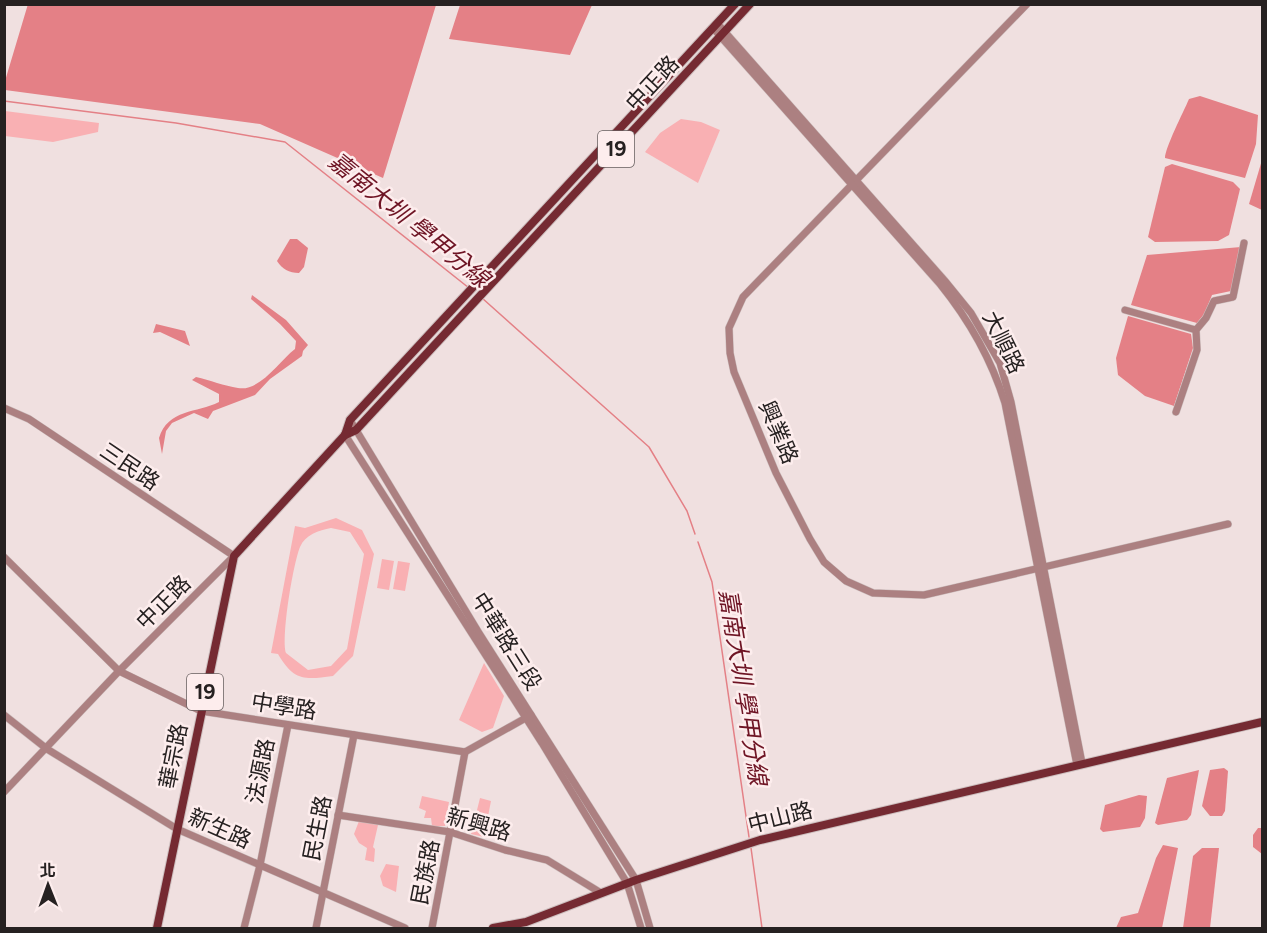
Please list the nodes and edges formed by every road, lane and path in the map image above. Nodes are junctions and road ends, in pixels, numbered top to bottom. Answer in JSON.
{"nodes":[{"id":1,"x":735,"y":4,"type":"edge"},
{"id":2,"x":750,"y":4,"type":"edge"},
{"id":3,"x":1027,"y":4,"type":"edge"},
{"id":4,"x":715,"y":25,"type":"junction"},
{"id":5,"x":723,"y":33,"type":"junction"},
{"id":6,"x":854,"y":184,"type":"junction"},
{"id":7,"x":1244,"y":243,"type":"dead end"},
{"id":8,"x":472,"y":295,"type":"junction"},
{"id":9,"x":1125,"y":310,"type":"dead end"},
{"id":10,"x":1196,"y":330,"type":"junction"},
{"id":11,"x":4,"y":408,"type":"edge"},
{"id":12,"x":1176,"y":412,"type":"dead end"},
{"id":13,"x":350,"y":420,"type":"junction"},
{"id":14,"x":356,"y":430,"type":"junction"},
{"id":15,"x":345,"y":435,"type":"junction"},
{"id":16,"x":1228,"y":524,"type":"dead end"},
{"id":17,"x":234,"y":556,"type":"junction"},
{"id":18,"x":4,"y":557,"type":"edge"},
{"id":19,"x":1041,"y":569,"type":"junction"},
{"id":20,"x":119,"y":671,"type":"junction"},
{"id":21,"x":201,"y":711,"type":"junction"},
{"id":22,"x":4,"y":715,"type":"edge"},
{"id":23,"x":528,"y":716,"type":"junction"},
{"id":24,"x":1263,"y":722,"type":"edge"},
{"id":25,"x":288,"y":725,"type":"junction"},
{"id":26,"x":354,"y":735,"type":"junction"},
{"id":27,"x":47,"y":749,"type":"junction"},
{"id":28,"x":465,"y":752,"type":"junction"},
{"id":29,"x":1080,"y":764,"type":"junction"},
{"id":30,"x":4,"y":792,"type":"edge"},
{"id":31,"x":338,"y":815,"type":"junction"},
{"id":32,"x":177,"y":829,"type":"junction"},
{"id":33,"x":450,"y":832,"type":"junction"},
{"id":34,"x":260,"y":865,"type":"junction"},
{"id":35,"x":632,"y":881,"type":"junction"},
{"id":36,"x":323,"y":893,"type":"junction"},
{"id":37,"x":601,"y":893,"type":"junction"},
{"id":38,"x":158,"y":928,"type":"edge"},
{"id":39,"x":244,"y":928,"type":"edge"},
{"id":40,"x":316,"y":928,"type":"edge"},
{"id":41,"x":405,"y":928,"type":"edge"},
{"id":42,"x":432,"y":928,"type":"edge"},
{"id":43,"x":493,"y":928,"type":"edge"},
{"id":44,"x":641,"y":928,"type":"edge"},
{"id":45,"x":650,"y":928,"type":"edge"}],
"edges":[{"from":1,"to":4,"type":"main road","name":"中正路","number":"19"},
{"from":2,"to":5,"type":"main road","name":"中正路","number":"19"},
{"from":3,"to":6,"type":"street","name":"興業路"},
{"from":4,"to":5,"type":"street","name":"大順路"},
{"from":4,"to":8,"type":"main road","name":"中正路","number":"19"},
{"from":5,"to":6,"type":"street","name":"大順路"},
{"from":5,"to":8,"type":"main road","name":"中正路","number":"19"},
{"from":6,"to":19,"type":"street","name":"大順路"},
{"from":6,"to":19,"type":"street","name":"興業路"},
{"from":7,"to":10,"type":"street"},
{"from":8,"to":13,"type":"main road","name":"中正路","number":"19"},
{"from":8,"to":14,"type":"main road","name":"中正路","number":"19"},
{"from":9,"to":10,"type":"street"},
{"from":10,"to":12,"type":"street"},
{"from":11,"to":17,"type":"street","name":"三民路"},
{"from":13,"to":14,"type":"street","name":"中華路三段"},
{"from":13,"to":15,"type":"main road","number":"19"},
{"from":14,"to":15,"type":"main road","number":"19"},
{"from":14,"to":23,"type":"street","name":"中華路三段"},
{"from":15,"to":17,"type":"main road","name":"中正路","number":"19"},
{"from":15,"to":23,"type":"street","name":"中華路三段"},
{"from":16,"to":19,"type":"street","name":"興業路"},
{"from":17,"to":20,"type":"street","name":"中正路"},
{"from":17,"to":21,"type":"main road","name":"華宗路","number":"19"},
{"from":18,"to":20,"type":"street","name":"中學路"},
{"from":19,"to":29,"type":"street","name":"大順路"},
{"from":20,"to":21,"type":"street","name":"中學路"},
{"from":20,"to":27,"type":"street","name":"中正路"},
{"from":21,"to":25,"type":"street","name":"中學路"},
{"from":21,"to":32,"type":"main road","name":"華宗路","number":"19"},
{"from":22,"to":27,"type":"street","name":"新生路"},
{"from":23,"to":28,"type":"street"},
{"from":23,"to":35,"type":"street","name":"中華路三段"},
{"from":24,"to":29,"type":"main road","name":"中山路"},
{"from":25,"to":26,"type":"street","name":"中學路"},
{"from":25,"to":34,"type":"street","name":"法源路"},
{"from":26,"to":28,"type":"street","name":"中學路"},
{"from":26,"to":31,"type":"street","name":"民生路"},
{"from":27,"to":30,"type":"street","name":"中正路"},
{"from":27,"to":32,"type":"street","name":"新生路"},
{"from":28,"to":33,"type":"street","name":"民族路"},
{"from":29,"to":35,"type":"main road","name":"中山路"},
{"from":31,"to":33,"type":"street","name":"新興路"},
{"from":31,"to":36,"type":"street","name":"民生路"},
{"from":32,"to":34,"type":"street","name":"新生路"},
{"from":32,"to":38,"type":"main road","name":"華宗路","number":"19"},
{"from":33,"to":37,"type":"street","name":"新興路"},
{"from":33,"to":42,"type":"street","name":"民族路"},
{"from":34,"to":36,"type":"street","name":"新生路"},
{"from":34,"to":39,"type":"street","name":"法源路"},
{"from":35,"to":37,"type":"main road","name":"中山路"},
{"from":35,"to":44,"type":"street"},
{"from":35,"to":45,"type":"street"},
{"from":36,"to":40,"type":"street","name":"民生路"},
{"from":36,"to":41,"type":"street","name":"新生路"},
{"from":37,"to":43,"type":"main road","name":"中山路"}]}
